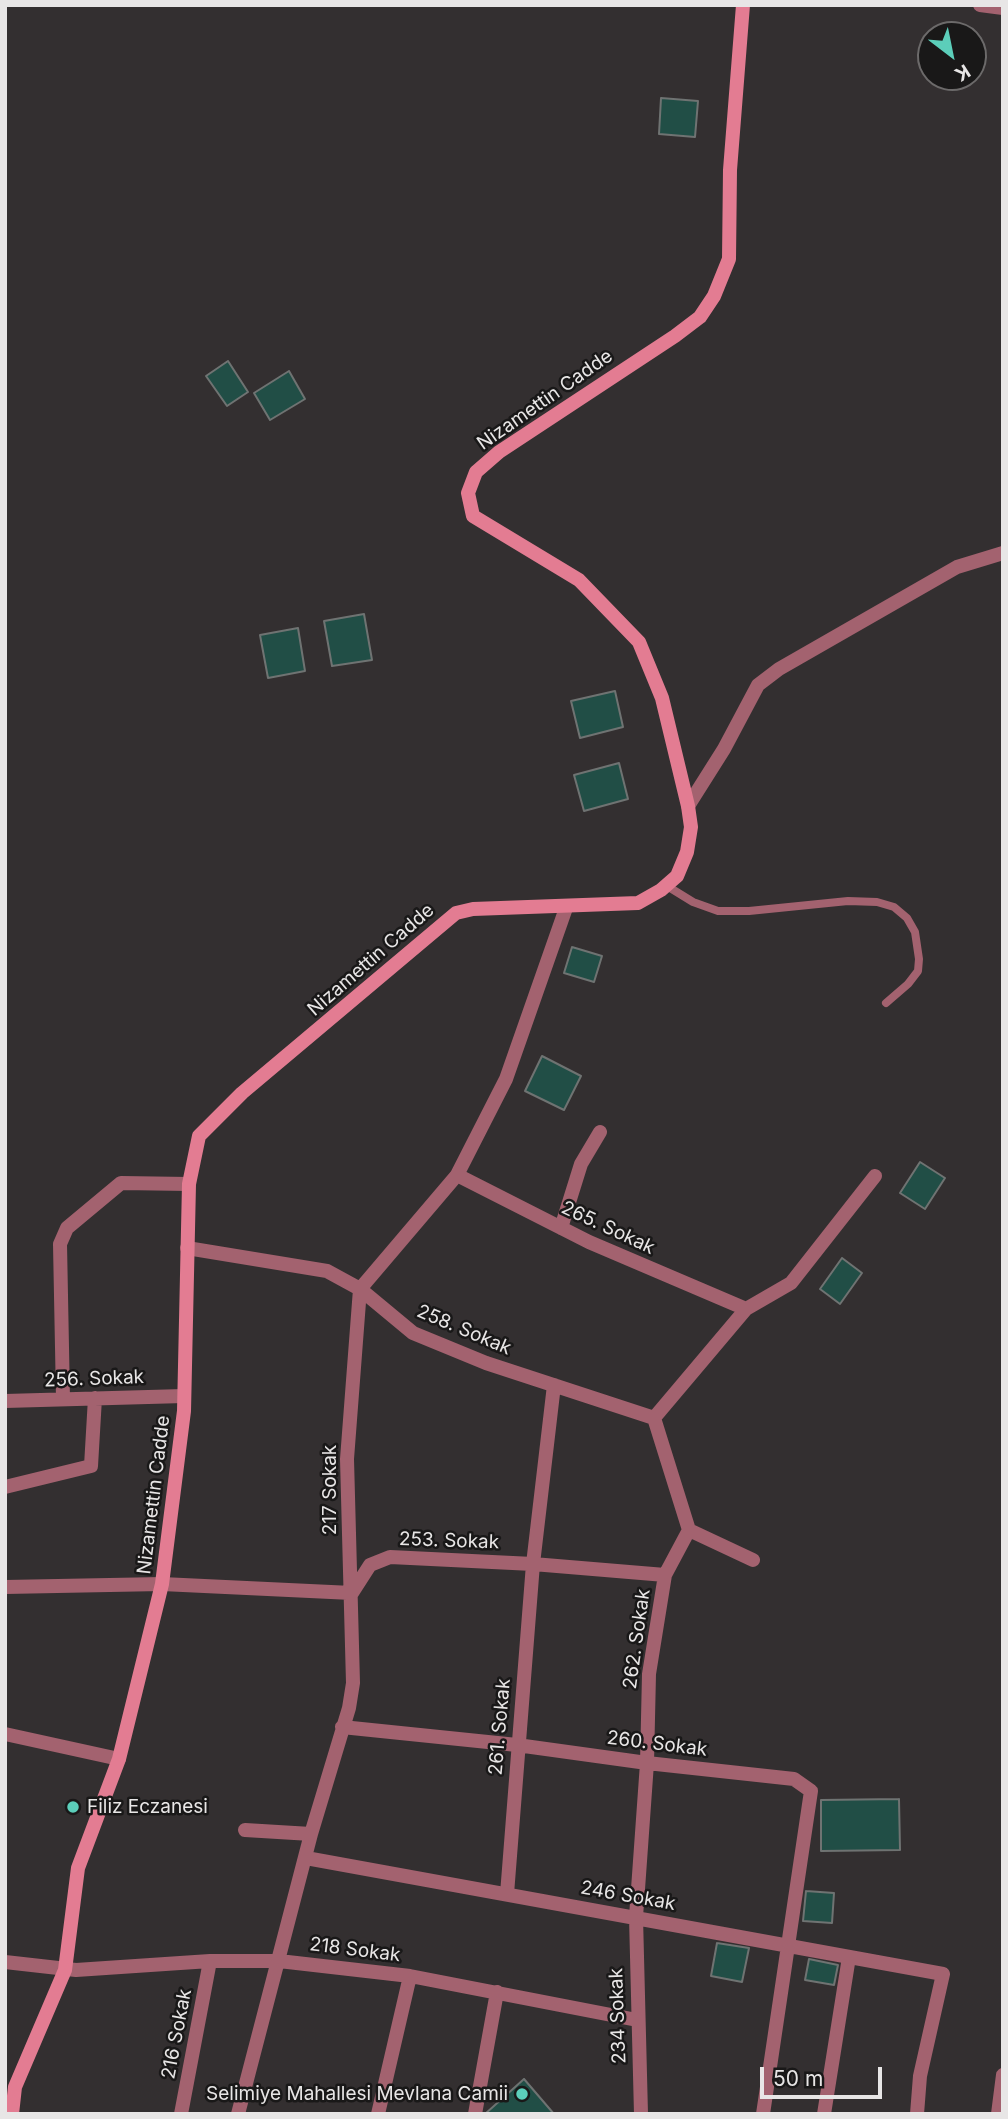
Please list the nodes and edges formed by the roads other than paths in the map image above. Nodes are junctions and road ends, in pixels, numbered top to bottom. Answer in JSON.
{"nodes":[{"id":1,"x":743,"y":5,"type":"edge"},
{"id":2,"x":980,"y":5,"type":"edge"},
{"id":3,"x":1003,"y":8,"type":"edge"},
{"id":4,"x":1003,"y":553,"type":"edge"},
{"id":5,"x":688,"y":806,"type":"junction"},
{"id":6,"x":667,"y":886,"type":"junction"},
{"id":7,"x":566,"y":908,"type":"junction"},
{"id":8,"x":886,"y":1003,"type":"dead end"},
{"id":9,"x":600,"y":1132,"type":"dead end"},
{"id":10,"x":457,"y":1175,"type":"junction"},
{"id":11,"x":875,"y":1176,"type":"dead end"},
{"id":12,"x":189,"y":1184,"type":"junction"},
{"id":13,"x":561,"y":1228,"type":"junction"},
{"id":14,"x":187,"y":1248,"type":"junction"},
{"id":15,"x":360,"y":1289,"type":"junction"},
{"id":16,"x":746,"y":1310,"type":"junction"},
{"id":17,"x":554,"y":1385,"type":"junction"},
{"id":18,"x":184,"y":1396,"type":"junction"},
{"id":19,"x":95,"y":1398,"type":"junction"},
{"id":20,"x":63,"y":1399,"type":"junction"},
{"id":21,"x":5,"y":1401,"type":"edge"},
{"id":22,"x":654,"y":1418,"type":"junction"},
{"id":23,"x":5,"y":1487,"type":"edge"},
{"id":24,"x":689,"y":1530,"type":"junction"},
{"id":25,"x":753,"y":1560,"type":"dead end"},
{"id":26,"x":533,"y":1564,"type":"junction"},
{"id":27,"x":665,"y":1576,"type":"junction"},
{"id":28,"x":162,"y":1584,"type":"junction"},
{"id":29,"x":5,"y":1587,"type":"edge"},
{"id":30,"x":352,"y":1593,"type":"junction"},
{"id":31,"x":341,"y":1727,"type":"junction"},
{"id":32,"x":5,"y":1734,"type":"edge"},
{"id":33,"x":517,"y":1745,"type":"junction"},
{"id":34,"x":119,"y":1759,"type":"junction"},
{"id":35,"x":647,"y":1763,"type":"junction"},
{"id":36,"x":245,"y":1830,"type":"dead end"},
{"id":37,"x":311,"y":1834,"type":"junction"},
{"id":38,"x":306,"y":1858,"type":"junction"},
{"id":39,"x":507,"y":1894,"type":"junction"},
{"id":40,"x":636,"y":1917,"type":"junction"},
{"id":41,"x":789,"y":1944,"type":"junction"},
{"id":42,"x":849,"y":1957,"type":"junction"},
{"id":43,"x":210,"y":1961,"type":"junction"},
{"id":44,"x":279,"y":1961,"type":"junction"},
{"id":45,"x":5,"y":1962,"type":"edge"},
{"id":46,"x":65,"y":1970,"type":"junction"},
{"id":47,"x":410,"y":1976,"type":"junction"},
{"id":48,"x":497,"y":1992,"type":"junction"},
{"id":49,"x":637,"y":2020,"type":"junction"},
{"id":50,"x":1003,"y":2075,"type":"edge"},
{"id":51,"x":12,"y":2114,"type":"edge"},
{"id":52,"x":181,"y":2114,"type":"edge"},
{"id":53,"x":238,"y":2114,"type":"edge"},
{"id":54,"x":378,"y":2114,"type":"edge"},
{"id":55,"x":475,"y":2114,"type":"edge"},
{"id":56,"x":641,"y":2114,"type":"edge"},
{"id":57,"x":763,"y":2114,"type":"edge"},
{"id":58,"x":824,"y":2114,"type":"edge"},
{"id":59,"x":917,"y":2114,"type":"edge"},
{"id":60,"x":998,"y":2114,"type":"edge"}],
"edges":[{"from":1,"to":5,"type":"street","name":"Nizamettin Cadde"},
{"from":2,"to":3,"type":"street"},
{"from":4,"to":5,"type":"street"},
{"from":5,"to":6,"type":"street","name":"Nizamettin Cadde"},
{"from":6,"to":7,"type":"street","name":"Nizamettin Cadde"},
{"from":6,"to":8,"type":"lane"},
{"from":7,"to":10,"type":"street"},
{"from":7,"to":12,"type":"street","name":"Nizamettin Cadde"},
{"from":9,"to":13,"type":"street"},
{"from":10,"to":13,"type":"street","name":"265. Sokak"},
{"from":10,"to":15,"type":"street"},
{"from":11,"to":16,"type":"street"},
{"from":12,"to":14,"type":"street","name":"Nizamettin Cadde"},
{"from":12,"to":20,"type":"street"},
{"from":13,"to":16,"type":"street","name":"265. Sokak"},
{"from":14,"to":15,"type":"street","name":"258. Sokak"},
{"from":14,"to":18,"type":"street","name":"Nizamettin Cadde"},
{"from":15,"to":17,"type":"street","name":"258. Sokak"},
{"from":15,"to":30,"type":"street","name":"217 Sokak"},
{"from":16,"to":22,"type":"street"},
{"from":17,"to":22,"type":"street","name":"258. Sokak"},
{"from":17,"to":26,"type":"street","name":"261. Sokak"},
{"from":18,"to":19,"type":"street","name":"256. Sokak"},
{"from":18,"to":28,"type":"street","name":"Nizamettin Cadde"},
{"from":19,"to":20,"type":"street","name":"256. Sokak"},
{"from":19,"to":23,"type":"street"},
{"from":20,"to":21,"type":"street","name":"256. Sokak"},
{"from":22,"to":24,"type":"street"},
{"from":24,"to":25,"type":"street"},
{"from":24,"to":27,"type":"street","name":"262. Sokak"},
{"from":26,"to":27,"type":"street","name":"253. Sokak"},
{"from":26,"to":30,"type":"street","name":"253. Sokak"},
{"from":26,"to":33,"type":"street","name":"261. Sokak"},
{"from":27,"to":35,"type":"street","name":"262. Sokak"},
{"from":28,"to":29,"type":"street"},
{"from":28,"to":30,"type":"street"},
{"from":28,"to":34,"type":"street","name":"Nizamettin Cadde"},
{"from":30,"to":31,"type":"street","name":"217 Sokak"},
{"from":31,"to":33,"type":"street","name":"260. Sokak"},
{"from":31,"to":37,"type":"street","name":"217 Sokak"},
{"from":32,"to":34,"type":"street"},
{"from":33,"to":35,"type":"street","name":"260. Sokak"},
{"from":33,"to":39,"type":"street","name":"261. Sokak"},
{"from":34,"to":46,"type":"street","name":"Nizamettin Cadde"},
{"from":35,"to":40,"type":"street","name":"262. Sokak"},
{"from":35,"to":41,"type":"street","name":"260. Sokak"},
{"from":36,"to":37,"type":"street"},
{"from":37,"to":38,"type":"street","name":"217 Sokak"},
{"from":38,"to":39,"type":"street","name":"246 Sokak"},
{"from":38,"to":44,"type":"street","name":"217 Sokak"},
{"from":39,"to":40,"type":"street","name":"246 Sokak"},
{"from":40,"to":41,"type":"street","name":"246 Sokak"},
{"from":40,"to":49,"type":"street","name":"234 Sokak"},
{"from":41,"to":42,"type":"street","name":"246 Sokak"},
{"from":41,"to":57,"type":"street"},
{"from":42,"to":58,"type":"street"},
{"from":42,"to":59,"type":"street","name":"246 Sokak"},
{"from":43,"to":44,"type":"street","name":"218 Sokak"},
{"from":43,"to":46,"type":"street","name":"218 Sokak"},
{"from":43,"to":52,"type":"street","name":"216 Sokak"},
{"from":44,"to":47,"type":"street","name":"218 Sokak"},
{"from":44,"to":53,"type":"street","name":"217 Sokak"},
{"from":45,"to":46,"type":"street","name":"218 Sokak"},
{"from":46,"to":51,"type":"street","name":"Nizamettin Cadde"},
{"from":47,"to":48,"type":"street","name":"218 Sokak"},
{"from":47,"to":54,"type":"street"},
{"from":48,"to":49,"type":"street","name":"218 Sokak"},
{"from":48,"to":55,"type":"street"},
{"from":49,"to":56,"type":"street","name":"234 Sokak"},
{"from":50,"to":60,"type":"street"}]}
